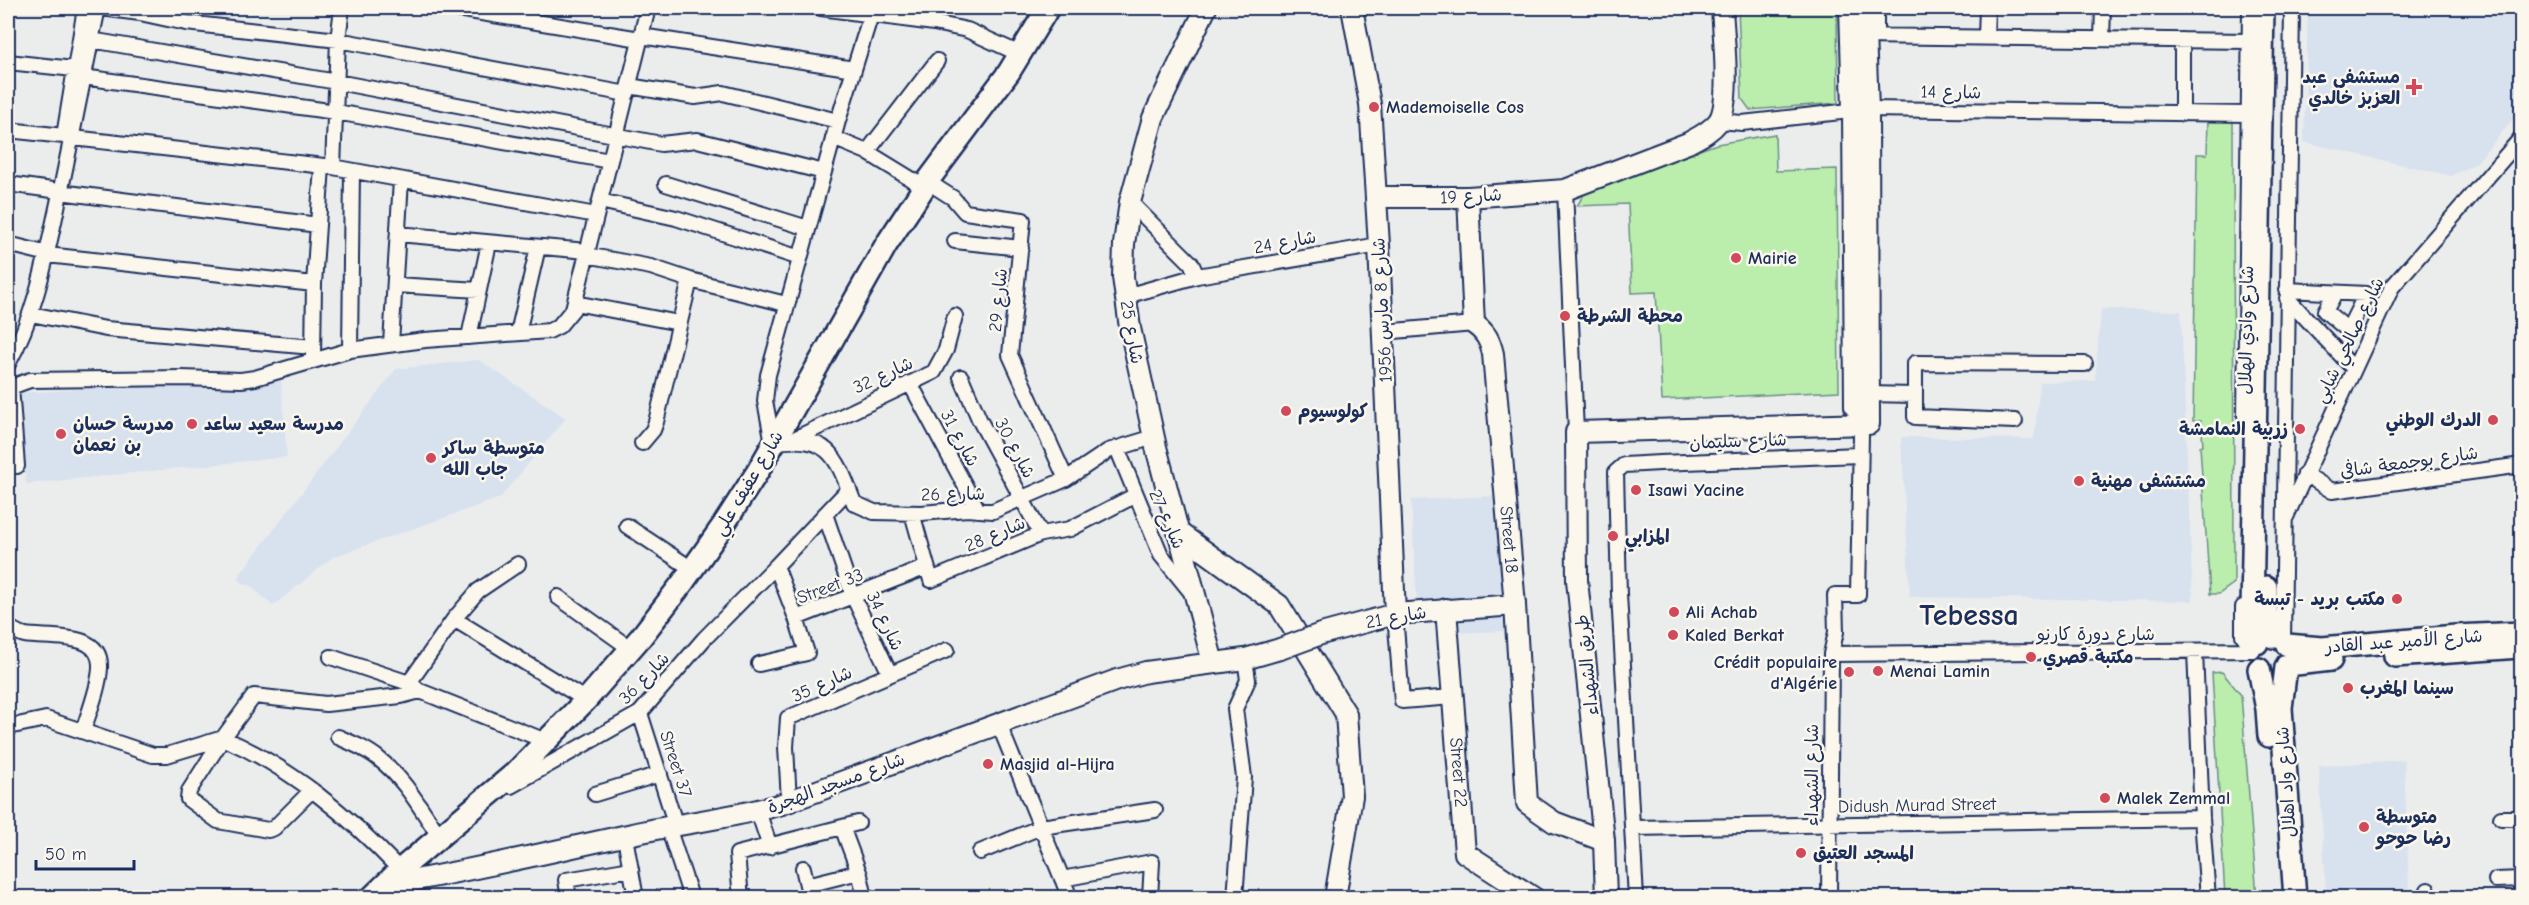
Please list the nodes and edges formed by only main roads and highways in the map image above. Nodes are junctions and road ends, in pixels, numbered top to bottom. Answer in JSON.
{"nodes":[{"id":1,"x":1048,"y":8,"type":"edge"},
{"id":2,"x":2263,"y":8,"type":"edge"},
{"id":3,"x":2277,"y":8,"type":"edge"},
{"id":4,"x":2522,"y":633,"type":"edge"},
{"id":5,"x":2522,"y":647,"type":"edge"},
{"id":6,"x":2273,"y":652,"type":"junction"},
{"id":7,"x":379,"y":894,"type":"edge"},
{"id":8,"x":2281,"y":897,"type":"edge"},
{"id":9,"x":2295,"y":897,"type":"edge"}],
"edges":[{"from":1,"to":7,"type":"main road","name":"شارع عفيف علي"},
{"from":2,"to":6,"type":"main road","name":"شارع وادي الهلال"},
{"from":3,"to":6,"type":"main road","name":"شارع وادي الهلال"},
{"from":4,"to":6,"type":"main road","name":"شارع الأمير عبد القادر"},
{"from":5,"to":6,"type":"main road","name":"شارع الأمير عبد القادر"},
{"from":6,"to":8,"type":"main road","name":"شارع واد اهلال"},
{"from":6,"to":9,"type":"main road","name":"شارع واد اهلال"}]}
